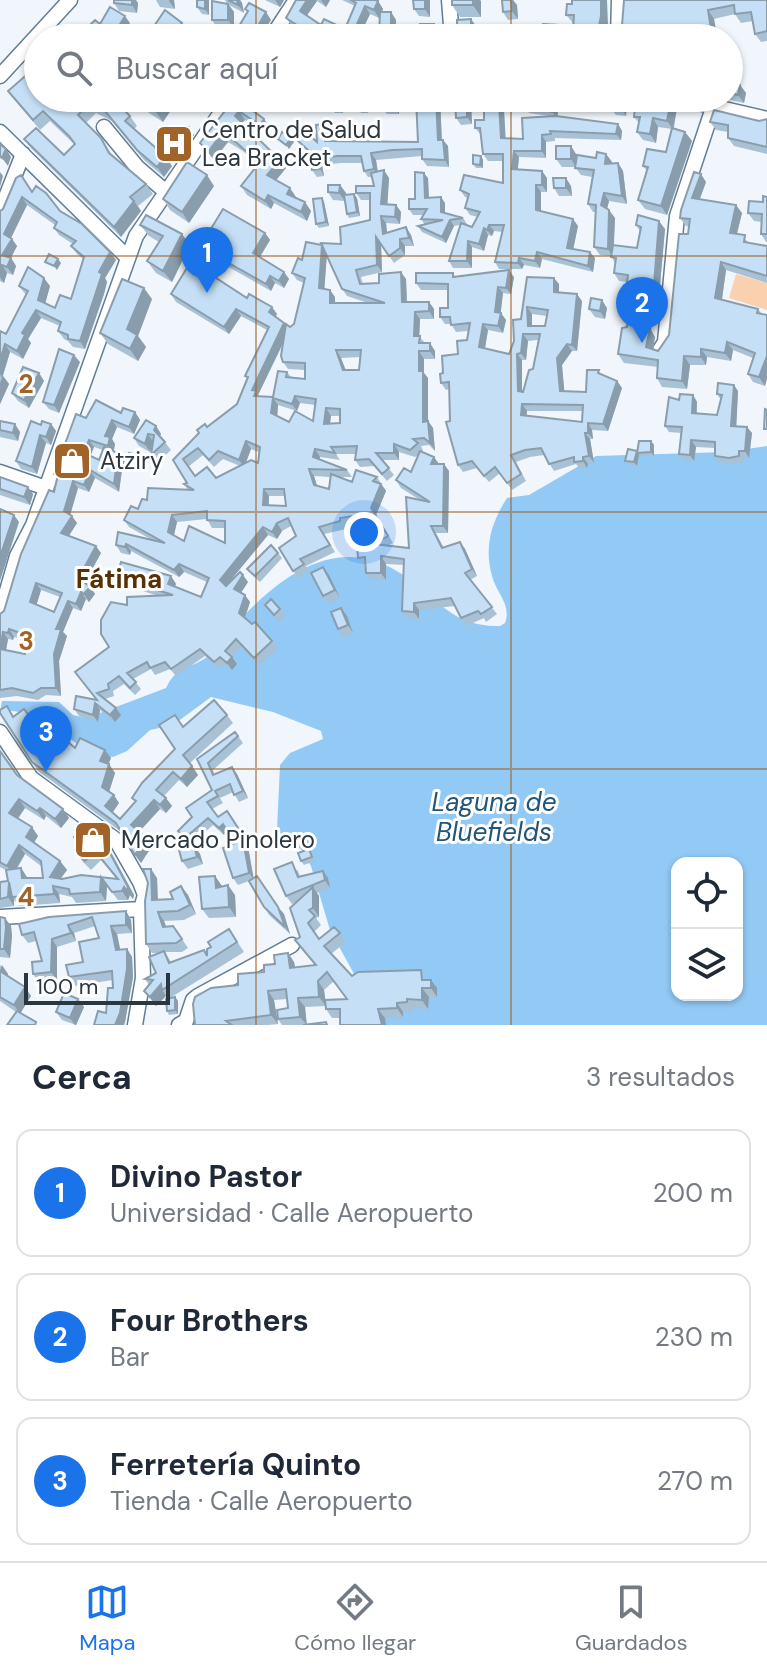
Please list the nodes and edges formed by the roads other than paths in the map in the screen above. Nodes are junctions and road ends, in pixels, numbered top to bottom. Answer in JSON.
{"nodes":[{"id":1,"x":70,"y":0,"type":"edge"},
{"id":2,"x":296,"y":0,"type":"edge"},
{"id":3,"x":449,"y":0,"type":"edge"},
{"id":4,"x":619,"y":0,"type":"edge"},
{"id":5,"x":48,"y":24,"type":"edge"},
{"id":6,"x":280,"y":24,"type":"edge"},
{"id":7,"x":451,"y":24,"type":"edge"},
{"id":8,"x":618,"y":24,"type":"edge"},
{"id":9,"x":24,"y":50,"type":"edge"},
{"id":10,"x":0,"y":76,"type":"edge"},
{"id":11,"x":221,"y":112,"type":"edge"},
{"id":12,"x":712,"y":112,"type":"edge"},
{"id":13,"x":733,"y":112,"type":"edge"},
{"id":14,"x":767,"y":119,"type":"edge"},
{"id":15,"x":104,"y":127,"type":"dead end"},
{"id":16,"x":0,"y":132,"type":"edge"},
{"id":17,"x":23,"y":154,"type":"junction"},
{"id":18,"x":166,"y":192,"type":"junction"},
{"id":19,"x":0,"y":212,"type":"edge"},
{"id":20,"x":128,"y":258,"type":"junction"},
{"id":21,"x":660,"y":350,"type":"edge"},
{"id":22,"x":0,"y":472,"type":"edge"},
{"id":23,"x":46,"y":488,"type":"junction"},
{"id":24,"x":0,"y":615,"type":"edge"},
{"id":25,"x":4,"y":738,"type":"edge"},
{"id":26,"x":0,"y":761,"type":"edge"},
{"id":27,"x":141,"y":909,"type":"junction"},
{"id":28,"x":0,"y":917,"type":"edge"},
{"id":29,"x":292,"y":945,"type":"edge"},
{"id":30,"x":135,"y":1025,"type":"edge"},
{"id":31,"x":179,"y":1025,"type":"edge"}],
"edges":[{"from":1,"to":5,"type":"street"},
{"from":2,"to":6,"type":"street"},
{"from":3,"to":7,"type":"street"},
{"from":4,"to":8,"type":"street"},
{"from":9,"to":10,"type":"street"},
{"from":11,"to":18,"type":"street"},
{"from":12,"to":21,"type":"street"},
{"from":13,"to":14,"type":"street"},
{"from":15,"to":18,"type":"street"},
{"from":16,"to":17,"type":"street"},
{"from":17,"to":19,"type":"street"},
{"from":17,"to":20,"type":"street"},
{"from":18,"to":20,"type":"street"},
{"from":20,"to":23,"type":"street"},
{"from":22,"to":23,"type":"street"},
{"from":23,"to":24,"type":"street"},
{"from":25,"to":26,"type":"street"},
{"from":25,"to":27,"type":"street"},
{"from":27,"to":28,"type":"street"},
{"from":27,"to":30,"type":"street"},
{"from":29,"to":31,"type":"street"}]}
